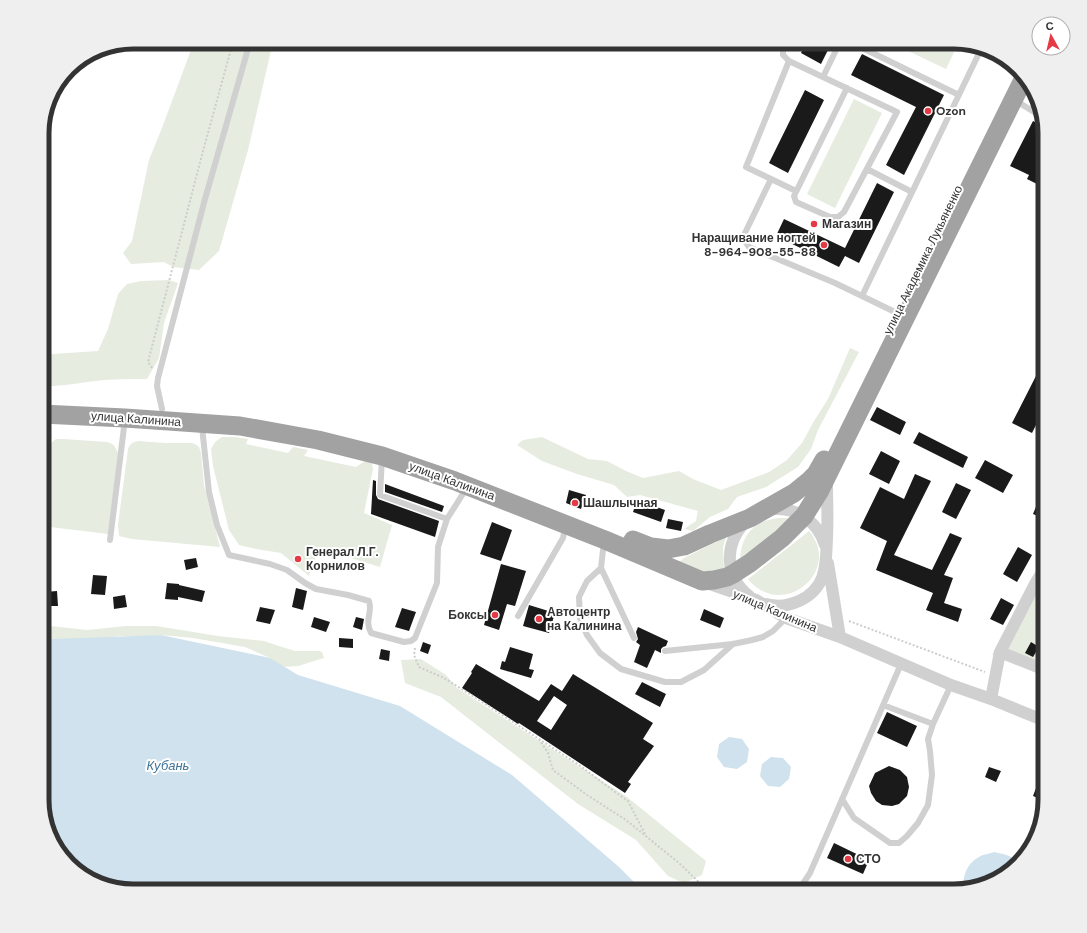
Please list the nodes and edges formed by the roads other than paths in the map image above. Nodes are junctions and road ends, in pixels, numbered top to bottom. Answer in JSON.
{"nodes":[{"id":1,"x":248,"y":49,"type":"edge"},
{"id":2,"x":783,"y":49,"type":"edge"},
{"id":3,"x":837,"y":49,"type":"edge"},
{"id":4,"x":864,"y":49,"type":"edge"},
{"id":5,"x":979,"y":53,"type":"edge"},
{"id":6,"x":789,"y":61,"type":"junction"},
{"id":7,"x":1014,"y":73,"type":"edge"},
{"id":8,"x":823,"y":77,"type":"junction"},
{"id":9,"x":1022,"y":83,"type":"edge"},
{"id":10,"x":846,"y":88,"type":"junction"},
{"id":11,"x":959,"y":95,"type":"junction"},
{"id":12,"x":1013,"y":99,"type":"junction"},
{"id":13,"x":1035,"y":113,"type":"edge"},
{"id":14,"x":867,"y":169,"type":"junction"},
{"id":15,"x":771,"y":179,"type":"junction"},
{"id":16,"x":796,"y":191,"type":"junction"},
{"id":17,"x":912,"y":192,"type":"junction"},
{"id":18,"x":862,"y":296,"type":"junction"},
{"id":19,"x":897,"y":313,"type":"junction"},
{"id":20,"x":162,"y":409,"type":"junction"},
{"id":21,"x":49,"y":410,"type":"edge"},
{"id":22,"x":49,"y":410,"type":"edge"},
{"id":23,"x":125,"y":418,"type":"junction"},
{"id":24,"x":201,"y":423,"type":"junction"},
{"id":25,"x":833,"y":454,"type":"junction"},
{"id":26,"x":382,"y":456,"type":"junction"},
{"id":27,"x":827,"y":476,"type":"junction"},
{"id":28,"x":468,"y":486,"type":"junction"},
{"id":29,"x":756,"y":515,"type":"junction"},
{"id":30,"x":804,"y":516,"type":"junction"},
{"id":31,"x":447,"y":518,"type":"junction"},
{"id":32,"x":566,"y":525,"type":"junction"},
{"id":33,"x":110,"y":540,"type":"dead end"},
{"id":34,"x":604,"y":540,"type":"junction"},
{"id":35,"x":827,"y":555,"type":"junction"},
{"id":36,"x":601,"y":568,"type":"junction"},
{"id":37,"x":733,"y":574,"type":"junction"},
{"id":38,"x":702,"y":581,"type":"junction"},
{"id":39,"x":1038,"y":587,"type":"edge"},
{"id":40,"x":756,"y":600,"type":"junction"},
{"id":41,"x":518,"y":616,"type":"dead end"},
{"id":42,"x":786,"y":618,"type":"junction"},
{"id":43,"x":840,"y":637,"type":"junction"},
{"id":44,"x":634,"y":638,"type":"dead end"},
{"id":45,"x":733,"y":644,"type":"junction"},
{"id":46,"x":665,"y":651,"type":"dead end"},
{"id":47,"x":1000,"y":652,"type":"junction"},
{"id":48,"x":901,"y":664,"type":"junction"},
{"id":49,"x":1038,"y":667,"type":"edge"},
{"id":50,"x":951,"y":685,"type":"junction"},
{"id":51,"x":991,"y":699,"type":"junction"},
{"id":52,"x":883,"y":704,"type":"junction"},
{"id":53,"x":1038,"y":718,"type":"edge"},
{"id":54,"x":933,"y":724,"type":"junction"},
{"id":55,"x":842,"y":799,"type":"junction"},
{"id":56,"x":803,"y":884,"type":"edge"}],
"edges":[{"from":1,"to":20,"type":"lane"},
{"from":2,"to":6,"type":"lane"},
{"from":3,"to":8,"type":"lane"},
{"from":4,"to":11,"type":"lane"},
{"from":5,"to":11,"type":"lane"},
{"from":6,"to":8,"type":"lane"},
{"from":6,"to":15,"type":"lane"},
{"from":7,"to":19,"type":"highway","name":"улица Академика Лукьяненко"},
{"from":8,"to":10,"type":"lane"},
{"from":9,"to":12,"type":"highway","name":"улица Академика Лукьяненко"},
{"from":10,"to":14,"type":"lane"},
{"from":10,"to":16,"type":"lane"},
{"from":11,"to":17,"type":"lane"},
{"from":12,"to":13,"type":"lane"},
{"from":12,"to":25,"type":"highway","name":"улица Академика Лукьяненко"},
{"from":14,"to":16,"type":"lane"},
{"from":14,"to":17,"type":"lane"},
{"from":15,"to":16,"type":"lane"},
{"from":15,"to":18,"type":"lane"},
{"from":17,"to":18,"type":"lane"},
{"from":18,"to":19,"type":"lane"},
{"from":19,"to":25,"type":"highway","name":"улица Академика Лукьяненко"},
{"from":20,"to":21,"type":"highway","name":"улица Калинина"},
{"from":20,"to":29,"type":"highway","name":"улица Калинина"},
{"from":22,"to":23,"type":"highway","name":"улица Калинина"},
{"from":23,"to":24,"type":"highway","name":"улица Калинина"},
{"from":23,"to":33,"type":"lane"},
{"from":24,"to":26,"type":"highway","name":"улица Калинина"},
{"from":24,"to":31,"type":"lane"},
{"from":25,"to":27,"type":"highway"},
{"from":25,"to":29,"type":"highway","name":"улица Калинина"},
{"from":26,"to":28,"type":"highway","name":"улица Калинина"},
{"from":26,"to":31,"type":"lane"},
{"from":27,"to":30,"type":"highway"},
{"from":27,"to":35,"type":"street"},
{"from":28,"to":31,"type":"lane"},
{"from":28,"to":32,"type":"highway","name":"улица Калинина"},
{"from":29,"to":30,"type":"street"},
{"from":29,"to":37,"type":"street"},
{"from":30,"to":35,"type":"street"},
{"from":30,"to":37,"type":"highway"},
{"from":32,"to":34,"type":"highway","name":"улица Калинина"},
{"from":32,"to":41,"type":"lane"},
{"from":34,"to":36,"type":"lane"},
{"from":34,"to":38,"type":"highway","name":"улица Калинина"},
{"from":35,"to":40,"type":"street"},
{"from":35,"to":43,"type":"street","name":"улица Калинина"},
{"from":36,"to":44,"type":"lane"},
{"from":36,"to":45,"type":"lane"},
{"from":37,"to":38,"type":"highway"},
{"from":37,"to":40,"type":"street"},
{"from":38,"to":40,"type":"street","name":"улица Калинина"},
{"from":39,"to":47,"type":"street"},
{"from":40,"to":42,"type":"street","name":"улица Калинина"},
{"from":42,"to":43,"type":"street","name":"улица Калинина"},
{"from":42,"to":45,"type":"lane"},
{"from":43,"to":48,"type":"street","name":"улица Калинина"},
{"from":45,"to":46,"type":"lane"},
{"from":47,"to":49,"type":"street"},
{"from":47,"to":51,"type":"street"},
{"from":48,"to":50,"type":"street","name":"улица Калинина"},
{"from":48,"to":52,"type":"lane"},
{"from":50,"to":51,"type":"street","name":"улица Калинина"},
{"from":50,"to":54,"type":"lane"},
{"from":51,"to":53,"type":"street","name":"улица Калинина"},
{"from":52,"to":54,"type":"lane"},
{"from":52,"to":55,"type":"lane"},
{"from":54,"to":55,"type":"lane"},
{"from":55,"to":56,"type":"lane"}]}
